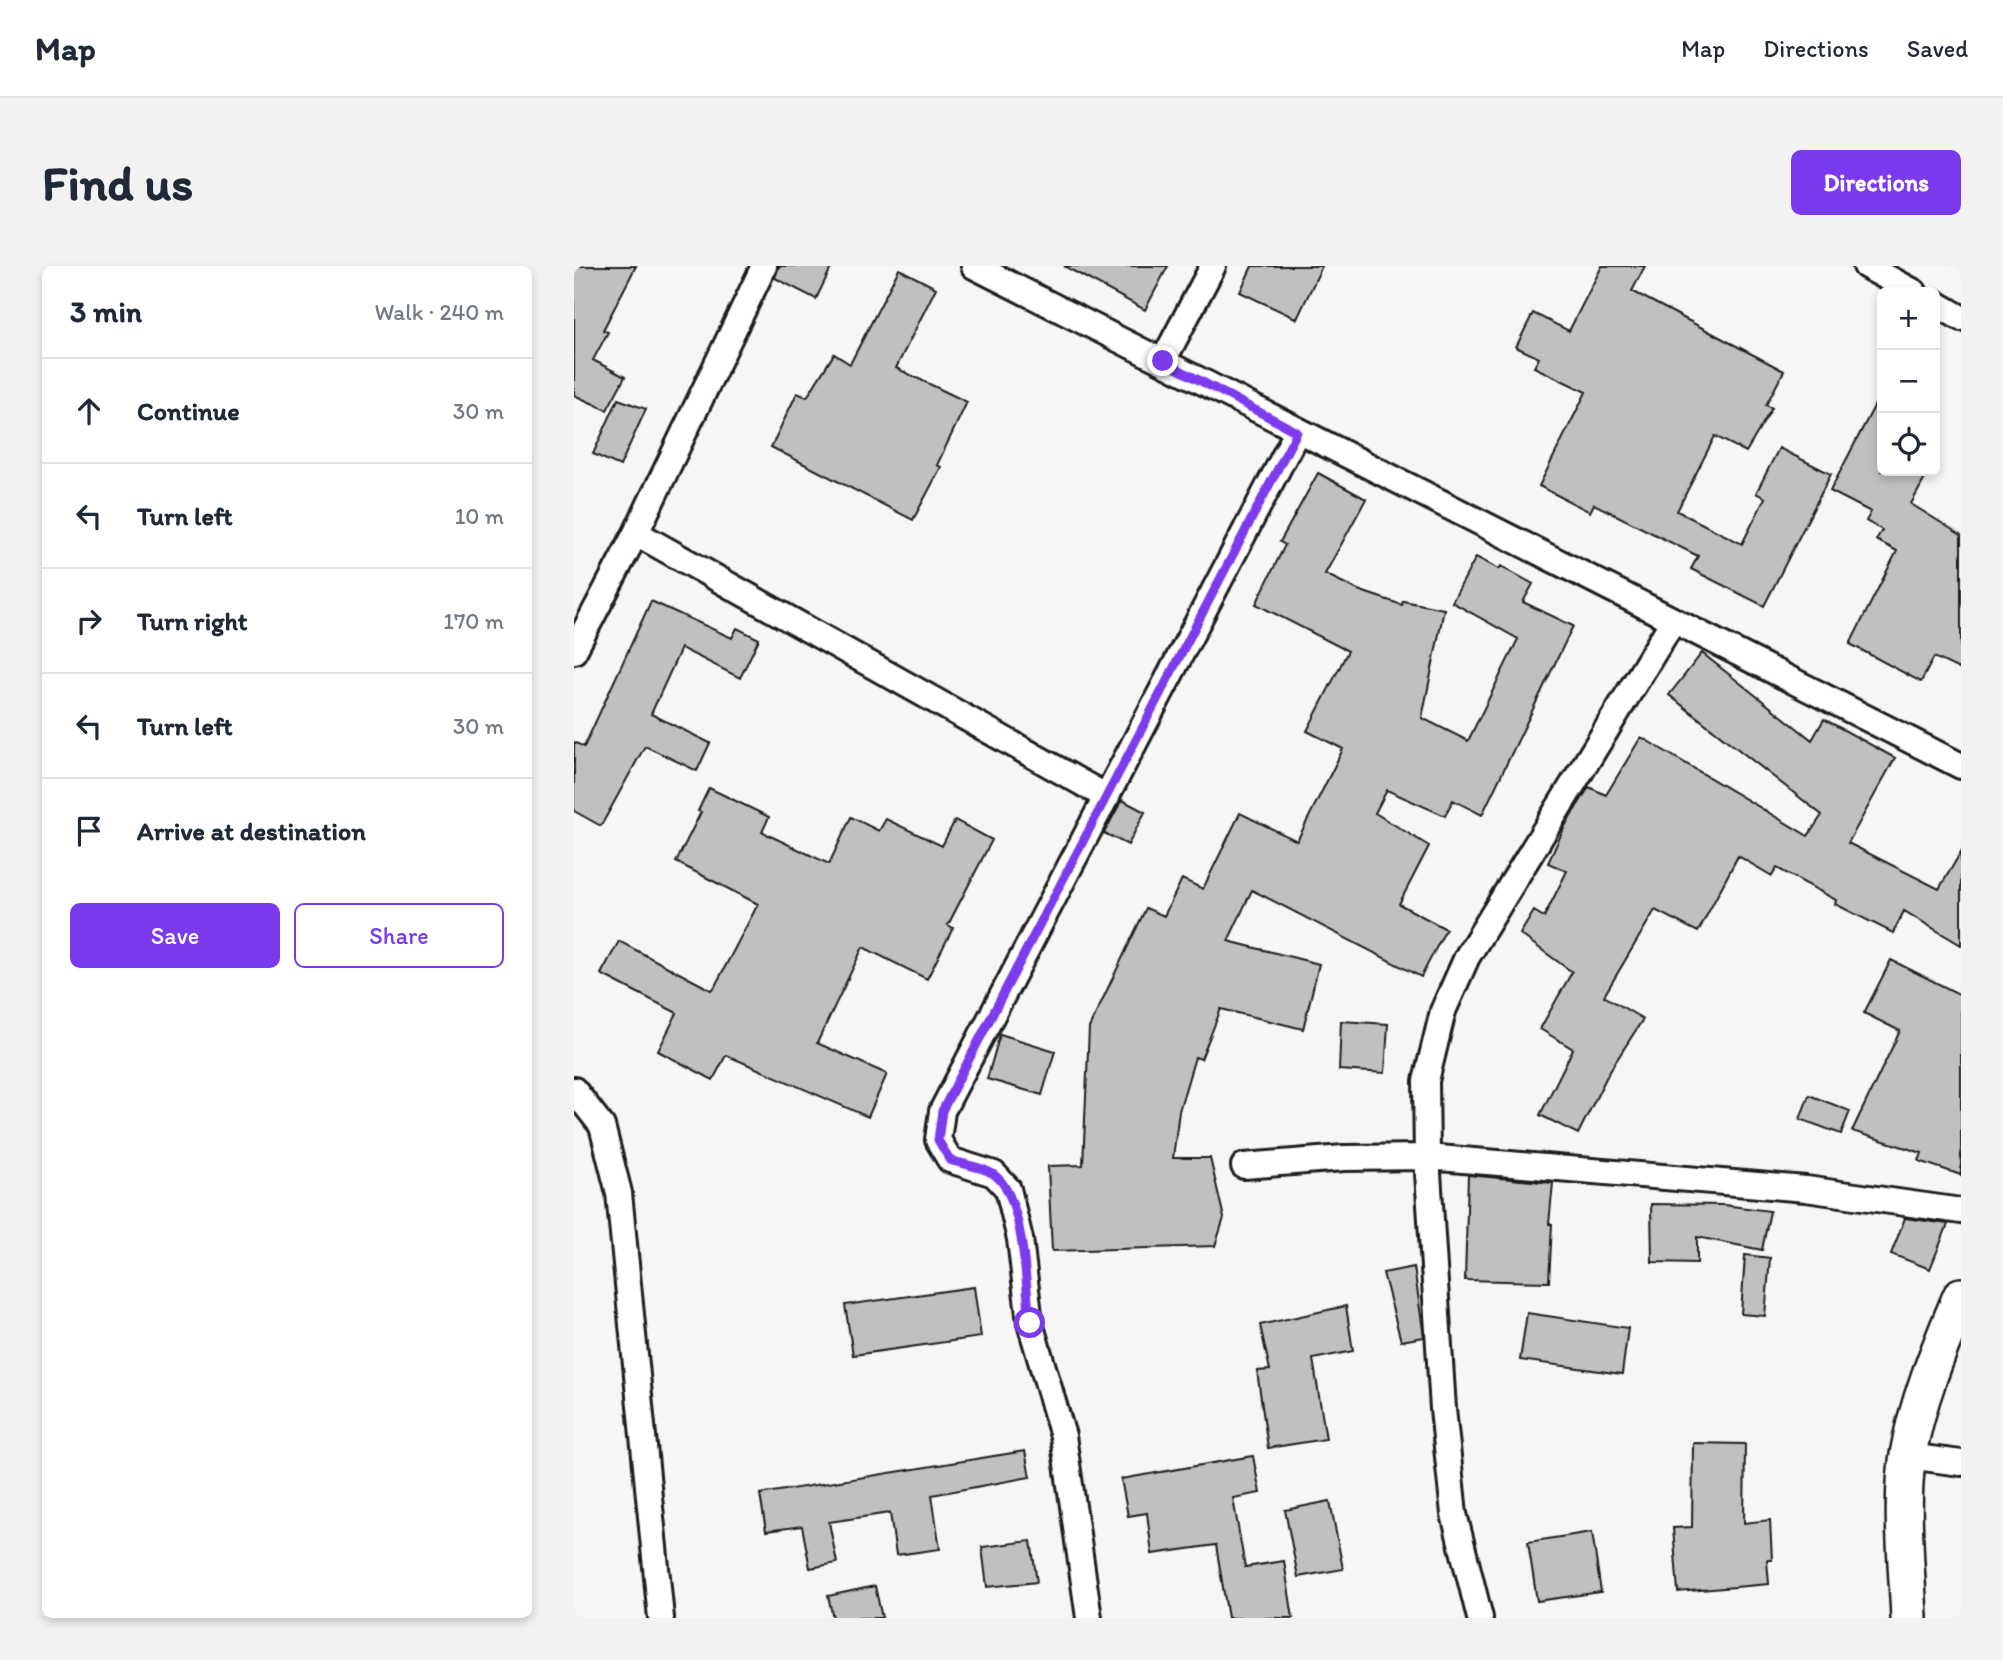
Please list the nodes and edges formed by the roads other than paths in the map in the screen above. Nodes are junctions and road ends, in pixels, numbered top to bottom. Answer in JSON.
{"nodes":[{"id":1,"x":764,"y":266,"type":"edge"},
{"id":2,"x":974,"y":266,"type":"edge"},
{"id":3,"x":1213,"y":266,"type":"edge"},
{"id":4,"x":1866,"y":266,"type":"edge"},
{"id":5,"x":1905,"y":287,"type":"edge"},
{"id":6,"x":1940,"y":306,"type":"edge"},
{"id":7,"x":1961,"y":318,"type":"edge"},
{"id":8,"x":1163,"y":361,"type":"junction"},
{"id":9,"x":1297,"y":432,"type":"junction"},
{"id":10,"x":636,"y":533,"type":"junction"},
{"id":11,"x":1673,"y":621,"type":"junction"},
{"id":12,"x":574,"y":651,"type":"edge"},
{"id":13,"x":1961,"y":766,"type":"edge"},
{"id":14,"x":1107,"y":797,"type":"junction"},
{"id":15,"x":574,"y":1090,"type":"edge"},
{"id":16,"x":1427,"y":1157,"type":"junction"},
{"id":17,"x":1244,"y":1166,"type":"dead end"},
{"id":18,"x":1961,"y":1211,"type":"edge"},
{"id":19,"x":1961,"y":1296,"type":"edge"},
{"id":20,"x":1908,"y":1456,"type":"junction"},
{"id":21,"x":1961,"y":1463,"type":"edge"},
{"id":22,"x":661,"y":1618,"type":"edge"},
{"id":23,"x":1089,"y":1618,"type":"edge"},
{"id":24,"x":1480,"y":1618,"type":"edge"},
{"id":25,"x":1909,"y":1618,"type":"edge"}],
"edges":[{"from":1,"to":10,"type":"street"},
{"from":2,"to":8,"type":"street"},
{"from":3,"to":8,"type":"street"},
{"from":4,"to":5,"type":"street"},
{"from":6,"to":7,"type":"street"},
{"from":8,"to":9,"type":"street"},
{"from":9,"to":11,"type":"street"},
{"from":9,"to":14,"type":"street"},
{"from":10,"to":12,"type":"street"},
{"from":10,"to":14,"type":"street"},
{"from":11,"to":13,"type":"street"},
{"from":11,"to":16,"type":"street"},
{"from":14,"to":23,"type":"street"},
{"from":15,"to":22,"type":"street"},
{"from":16,"to":17,"type":"street"},
{"from":16,"to":18,"type":"street"},
{"from":16,"to":24,"type":"street"},
{"from":19,"to":20,"type":"street"},
{"from":20,"to":21,"type":"street"},
{"from":20,"to":25,"type":"street"}]}
